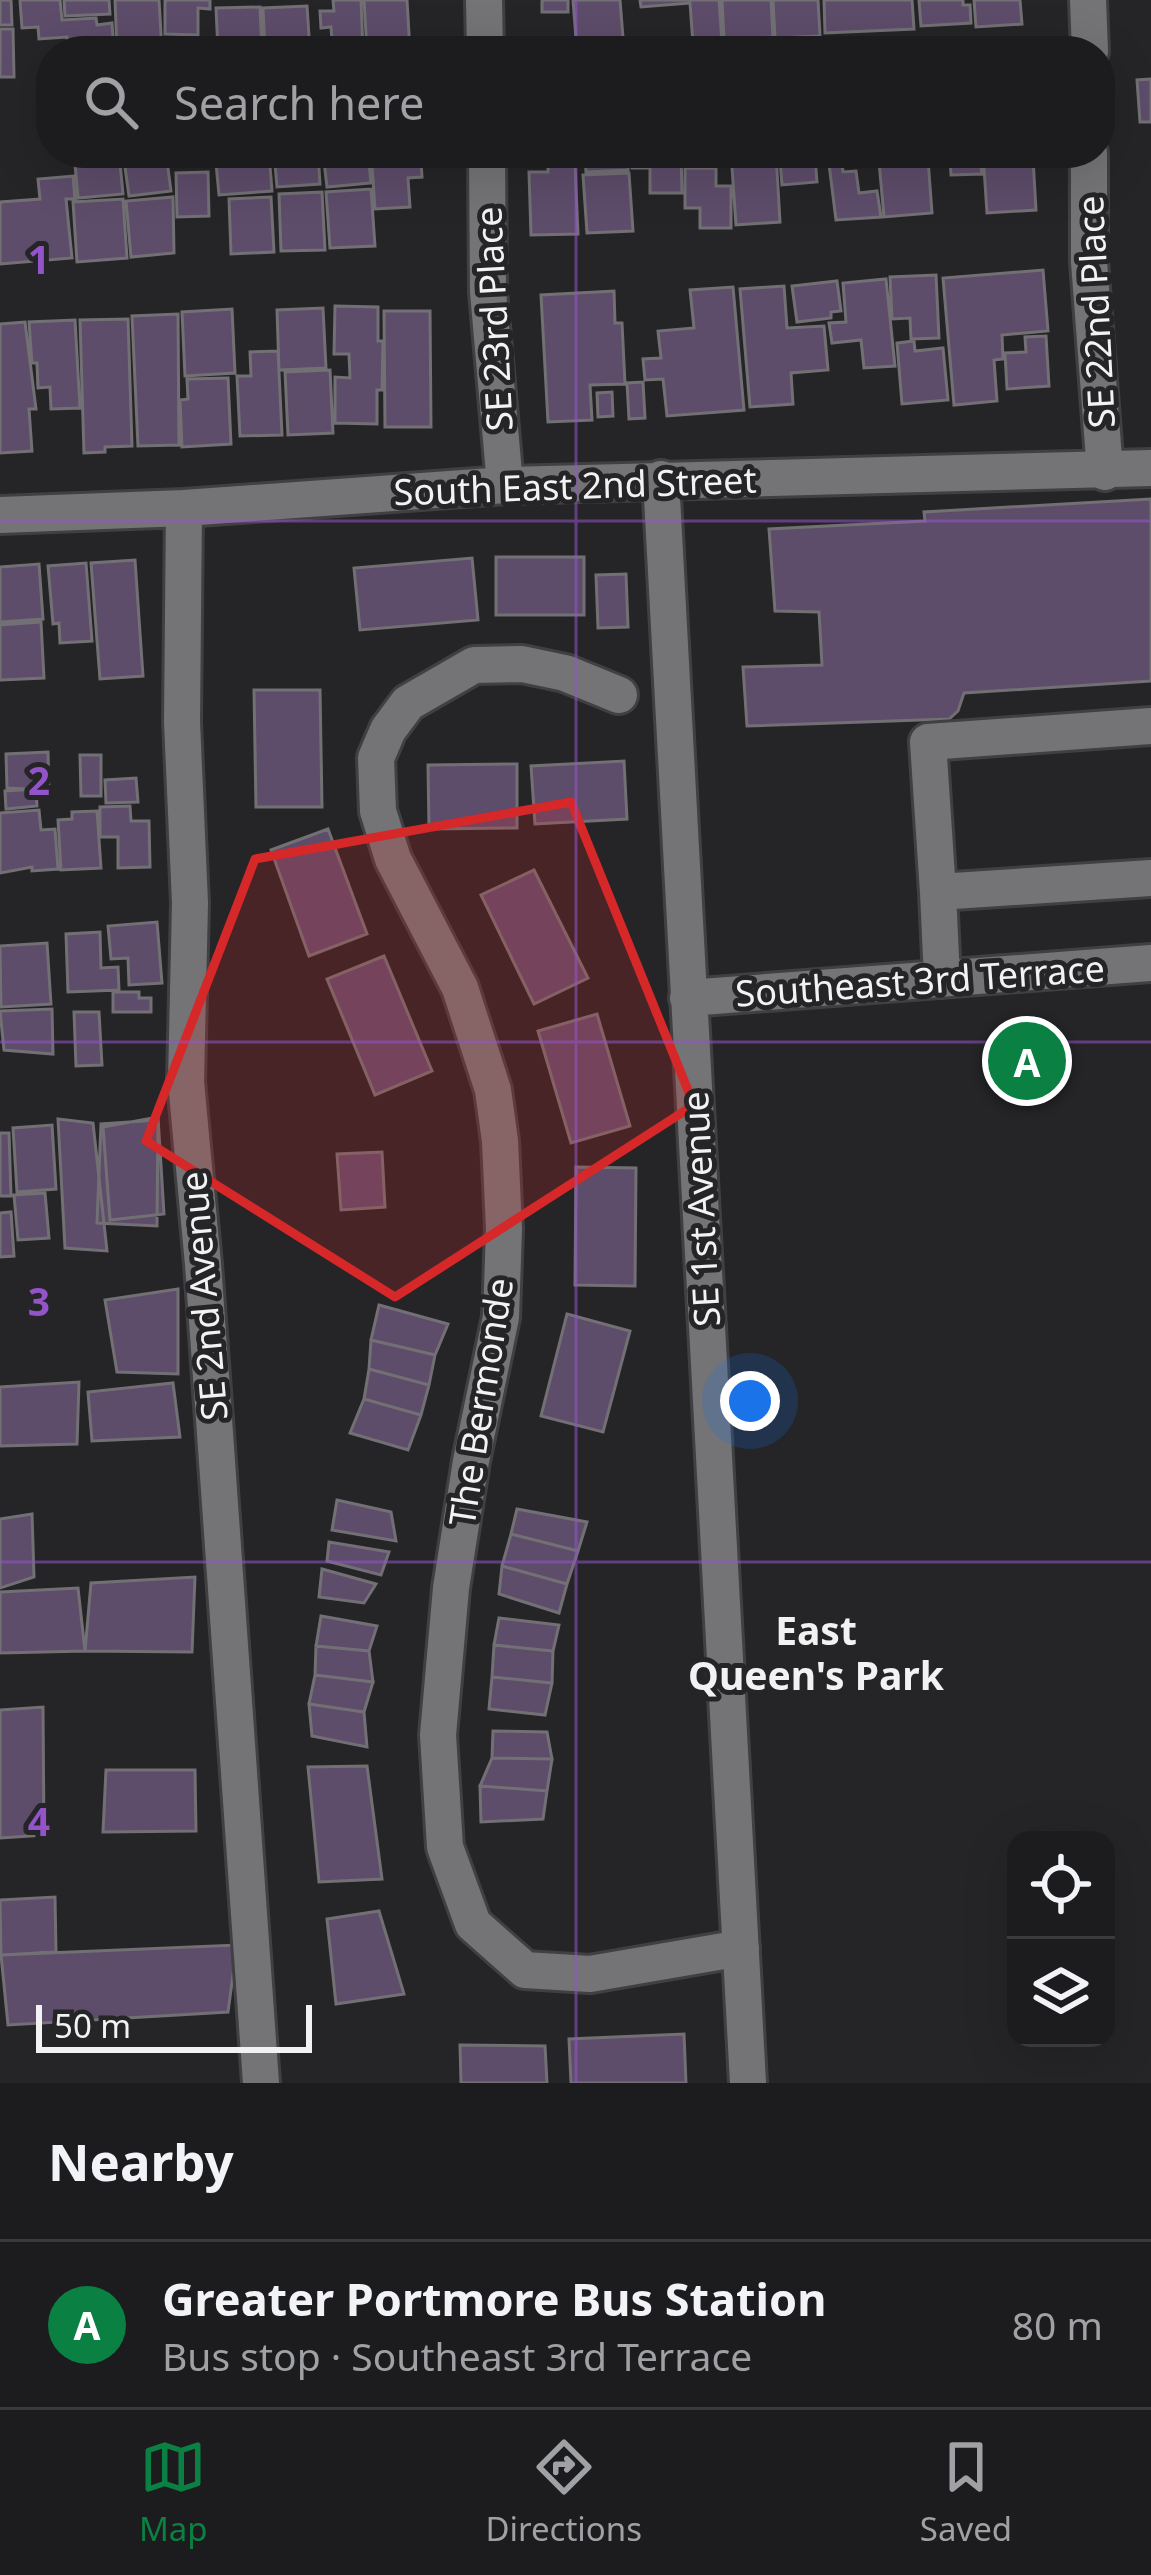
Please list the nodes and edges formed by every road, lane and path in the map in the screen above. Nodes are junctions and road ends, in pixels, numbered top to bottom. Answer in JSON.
{"nodes":[{"id":1,"x":484,"y":0,"type":"edge"},
{"id":2,"x":1088,"y":0,"type":"edge"},
{"id":3,"x":485,"y":36,"type":"edge"},
{"id":4,"x":1089,"y":36,"type":"edge"},
{"id":5,"x":487,"y":168,"type":"edge"},
{"id":6,"x":1089,"y":168,"type":"edge"},
{"id":7,"x":1151,"y":468,"type":"edge"},
{"id":8,"x":1106,"y":472,"type":"junction"},
{"id":9,"x":662,"y":479,"type":"junction"},
{"id":10,"x":505,"y":485,"type":"junction"},
{"id":11,"x":184,"y":508,"type":"junction"},
{"id":12,"x":0,"y":515,"type":"edge"},
{"id":13,"x":620,"y":695,"type":"dead end"},
{"id":14,"x":1151,"y":726,"type":"edge"},
{"id":15,"x":1151,"y":878,"type":"edge"},
{"id":16,"x":938,"y":892,"type":"junction"},
{"id":17,"x":1151,"y":963,"type":"edge"},
{"id":18,"x":942,"y":979,"type":"junction"},
{"id":19,"x":688,"y":998,"type":"junction"},
{"id":20,"x":741,"y":1948,"type":"junction"},
{"id":21,"x":261,"y":2083,"type":"edge"},
{"id":22,"x":748,"y":2083,"type":"edge"}],
"edges":[{"from":1,"to":3,"type":"street"},
{"from":2,"to":4,"type":"street"},
{"from":5,"to":10,"type":"street","name":"SE 23rd Place"},
{"from":6,"to":8,"type":"street","name":"SE 22nd Place"},
{"from":7,"to":8,"type":"street","name":"South East 2nd Street"},
{"from":8,"to":9,"type":"street","name":"South East 2nd Street"},
{"from":9,"to":10,"type":"street","name":"South East 2nd Street"},
{"from":9,"to":19,"type":"street","name":"SE 1st Avenue"},
{"from":10,"to":11,"type":"street","name":"South East 2nd Street"},
{"from":11,"to":12,"type":"street","name":"South East 2nd Street"},
{"from":11,"to":21,"type":"street","name":"SE 2nd Avenue"},
{"from":13,"to":20,"type":"street","name":"The Bermonde"},
{"from":14,"to":16,"type":"street"},
{"from":15,"to":16,"type":"street"},
{"from":16,"to":18,"type":"street"},
{"from":17,"to":18,"type":"street","name":"Southeast 3rd Terrace"},
{"from":18,"to":19,"type":"street","name":"Southeast 3rd Terrace"},
{"from":19,"to":20,"type":"street","name":"SE 1st Avenue"},
{"from":20,"to":22,"type":"street","name":"SE 1st Avenue"}]}
